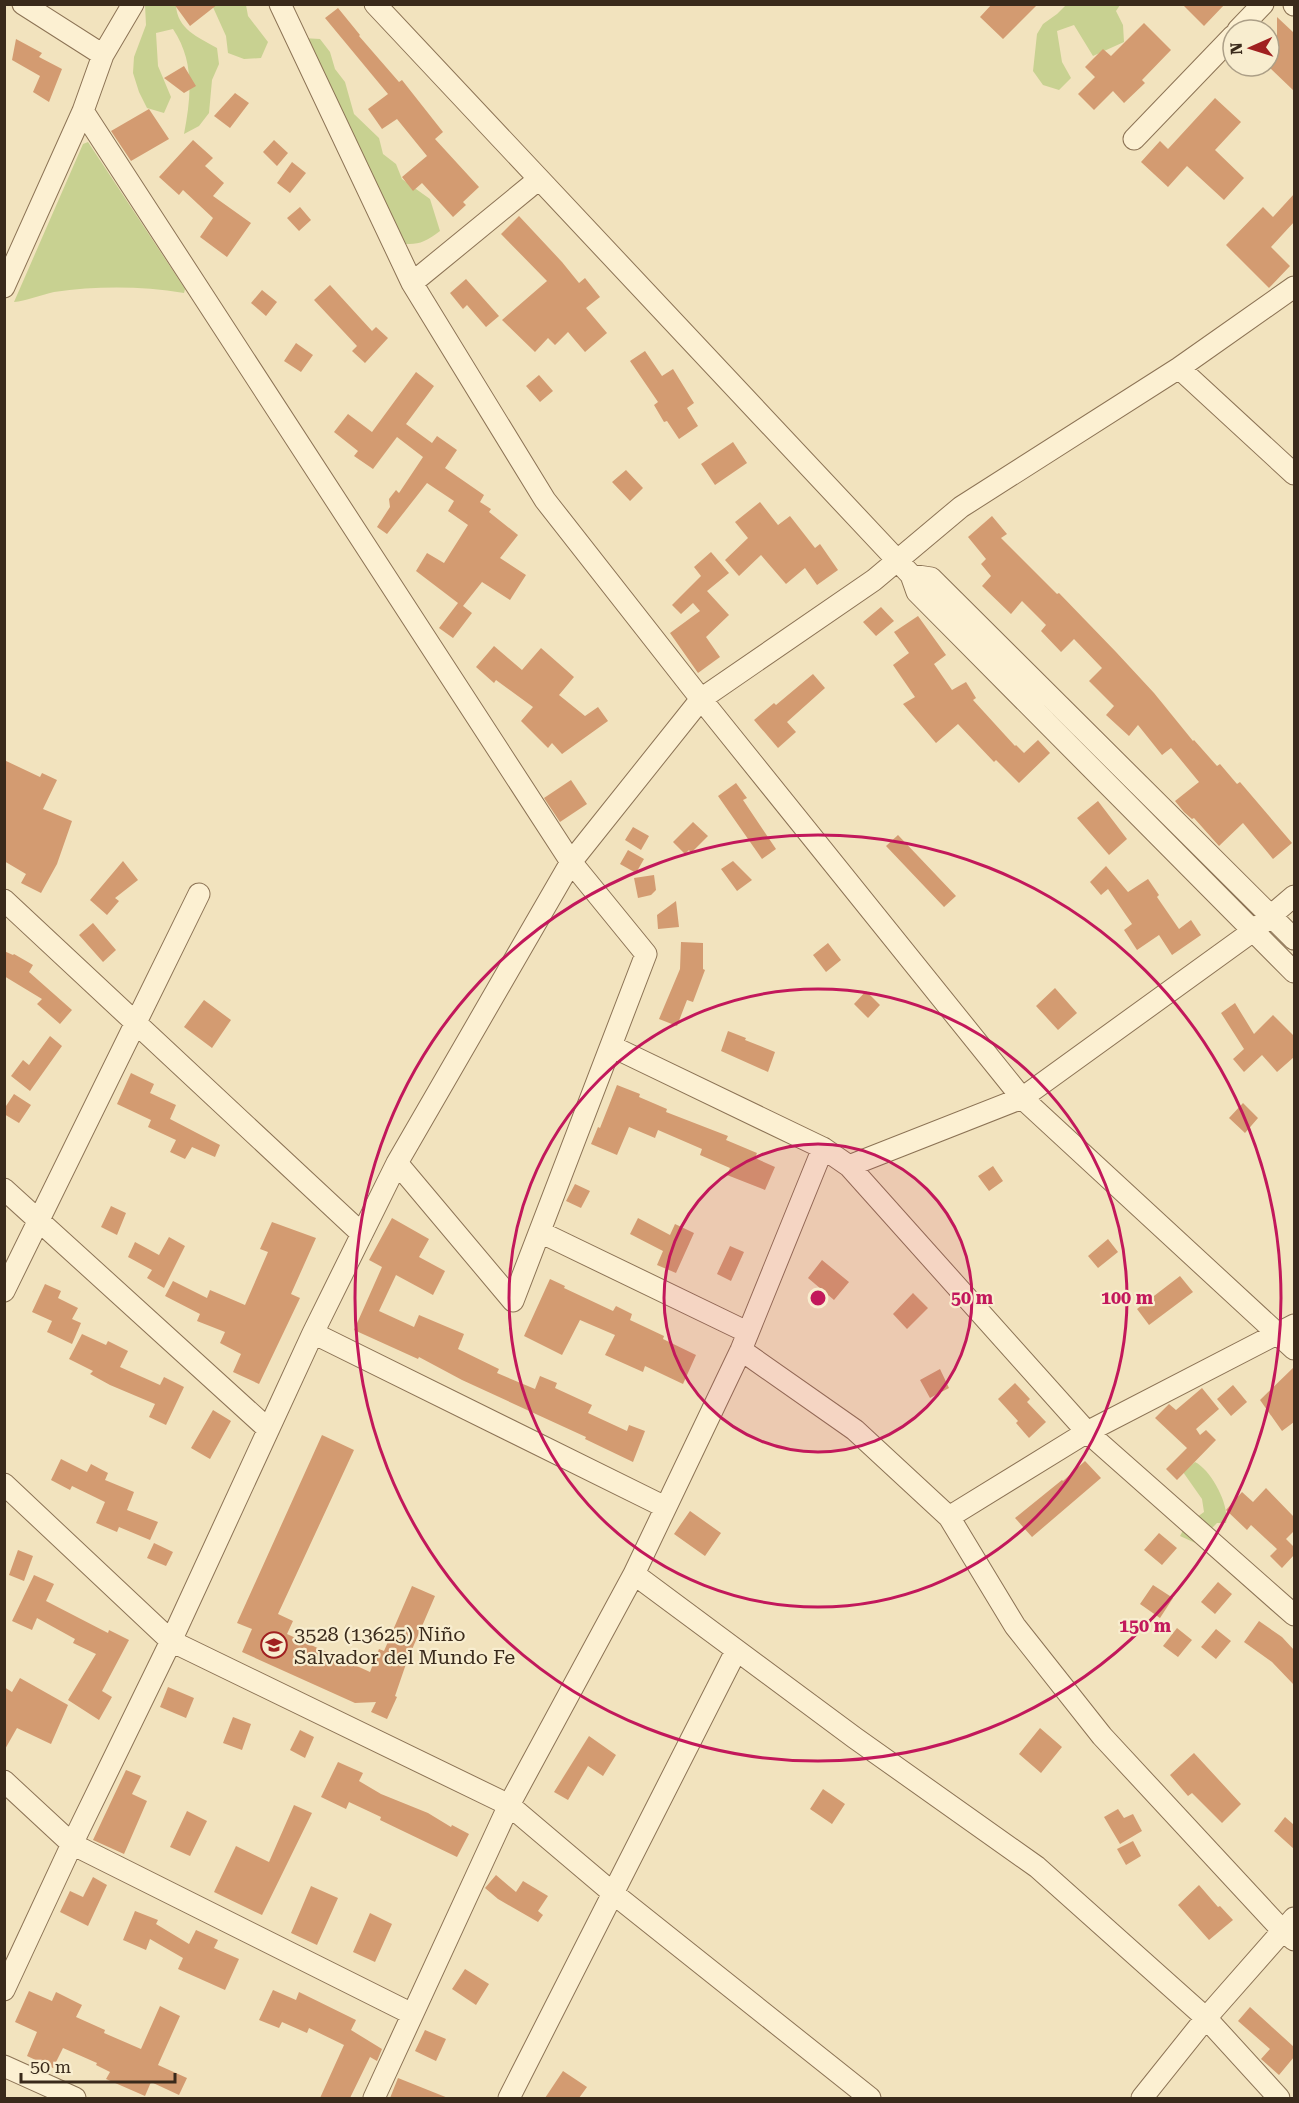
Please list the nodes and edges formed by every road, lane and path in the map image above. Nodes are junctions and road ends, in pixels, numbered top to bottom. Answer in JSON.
{"nodes":[{"id":1,"x":23,"y":4,"type":"edge"},
{"id":2,"x":134,"y":4,"type":"edge"},
{"id":3,"x":280,"y":4,"type":"edge"},
{"id":4,"x":375,"y":4,"type":"edge"},
{"id":5,"x":1263,"y":4,"type":"edge"},
{"id":6,"x":1250,"y":18,"type":"edge"},
{"id":7,"x":1221,"y":48,"type":"edge"},
{"id":8,"x":103,"y":55,"type":"junction"},
{"id":9,"x":83,"y":111,"type":"junction"},
{"id":10,"x":1134,"y":139,"type":"dead end"},
{"id":11,"x":539,"y":179,"type":"junction"},
{"id":12,"x":412,"y":283,"type":"junction"},
{"id":13,"x":4,"y":287,"type":"edge"},
{"id":14,"x":1294,"y":287,"type":"edge"},
{"id":15,"x":1179,"y":368,"type":"junction"},
{"id":16,"x":1294,"y":474,"type":"edge"},
{"id":17,"x":904,"y":568,"type":"junction"},
{"id":18,"x":701,"y":699,"type":"junction"},
{"id":19,"x":571,"y":862,"type":"junction"},
{"id":20,"x":199,"y":894,"type":"dead end"},
{"id":21,"x":1294,"y":896,"type":"edge"},
{"id":22,"x":4,"y":900,"type":"edge"},
{"id":23,"x":1271,"y":916,"type":"junction"},
{"id":24,"x":1253,"y":931,"type":"junction"},
{"id":25,"x":1294,"y":939,"type":"edge"},
{"id":26,"x":1294,"y":972,"type":"edge"},
{"id":27,"x":136,"y":1023,"type":"junction"},
{"id":28,"x":611,"y":1046,"type":"junction"},
{"id":29,"x":1022,"y":1098,"type":"junction"},
{"id":30,"x":823,"y":1148,"type":"junction"},
{"id":31,"x":397,"y":1163,"type":"junction"},
{"id":32,"x":849,"y":1166,"type":"junction"},
{"id":33,"x":4,"y":1189,"type":"edge"},
{"id":34,"x":40,"y":1221,"type":"junction"},
{"id":35,"x":540,"y":1232,"type":"junction"},
{"id":36,"x":362,"y":1234,"type":"junction"},
{"id":37,"x":4,"y":1291,"type":"edge"},
{"id":38,"x":1286,"y":1330,"type":"edge"},
{"id":39,"x":313,"y":1333,"type":"junction"},
{"id":40,"x":744,"y":1341,"type":"junction"},
{"id":41,"x":1294,"y":1349,"type":"edge"},
{"id":42,"x":268,"y":1429,"type":"junction"},
{"id":43,"x":1087,"y":1432,"type":"junction"},
{"id":44,"x":4,"y":1484,"type":"edge"},
{"id":45,"x":665,"y":1507,"type":"junction"},
{"id":46,"x":949,"y":1517,"type":"junction"},
{"id":47,"x":634,"y":1574,"type":"junction"},
{"id":48,"x":1294,"y":1615,"type":"edge"},
{"id":49,"x":171,"y":1641,"type":"junction"},
{"id":50,"x":736,"y":1651,"type":"junction"},
{"id":51,"x":4,"y":1781,"type":"edge"},
{"id":52,"x":509,"y":1805,"type":"junction"},
{"id":53,"x":72,"y":1844,"type":"junction"},
{"id":54,"x":614,"y":1894,"type":"junction"},
{"id":55,"x":1290,"y":1929,"type":"edge"},
{"id":56,"x":4,"y":1990,"type":"edge"},
{"id":57,"x":412,"y":2014,"type":"junction"},
{"id":58,"x":1206,"y":2018,"type":"junction"},
{"id":59,"x":4,"y":2066,"type":"edge"},
{"id":60,"x":75,"y":2098,"type":"edge"},
{"id":61,"x":374,"y":2098,"type":"edge"},
{"id":62,"x":510,"y":2098,"type":"edge"},
{"id":63,"x":870,"y":2098,"type":"edge"},
{"id":64,"x":1142,"y":2098,"type":"edge"},
{"id":65,"x":1279,"y":2098,"type":"edge"}],
"edges":[{"from":1,"to":8,"type":"street"},
{"from":2,"to":8,"type":"street"},
{"from":3,"to":12,"type":"street"},
{"from":4,"to":11,"type":"street"},
{"from":5,"to":6,"type":"street"},
{"from":7,"to":10,"type":"street"},
{"from":8,"to":9,"type":"street"},
{"from":9,"to":13,"type":"street"},
{"from":9,"to":19,"type":"street"},
{"from":11,"to":12,"type":"street"},
{"from":11,"to":17,"type":"street"},
{"from":12,"to":18,"type":"street"},
{"from":14,"to":15,"type":"street"},
{"from":15,"to":16,"type":"street"},
{"from":15,"to":17,"type":"street"},
{"from":17,"to":18,"type":"street"},
{"from":17,"to":23,"type":"street"},
{"from":17,"to":24,"type":"street"},
{"from":18,"to":19,"type":"street"},
{"from":18,"to":29,"type":"street"},
{"from":19,"to":28,"type":"street"},
{"from":19,"to":31,"type":"street"},
{"from":20,"to":27,"type":"street"},
{"from":21,"to":23,"type":"street"},
{"from":22,"to":27,"type":"street"},
{"from":23,"to":24,"type":"street"},
{"from":23,"to":25,"type":"street"},
{"from":24,"to":26,"type":"street"},
{"from":24,"to":29,"type":"street"},
{"from":27,"to":34,"type":"street"},
{"from":27,"to":36,"type":"street"},
{"from":28,"to":30,"type":"street"},
{"from":28,"to":35,"type":"street"},
{"from":29,"to":32,"type":"street"},
{"from":29,"to":38,"type":"street"},
{"from":30,"to":32,"type":"street"},
{"from":30,"to":40,"type":"street"},
{"from":31,"to":35,"type":"street"},
{"from":31,"to":36,"type":"street"},
{"from":32,"to":43,"type":"street"},
{"from":33,"to":34,"type":"street"},
{"from":34,"to":37,"type":"street"},
{"from":34,"to":42,"type":"street"},
{"from":35,"to":40,"type":"street"},
{"from":36,"to":39,"type":"street"},
{"from":38,"to":41,"type":"street"},
{"from":38,"to":43,"type":"street"},
{"from":39,"to":42,"type":"street"},
{"from":39,"to":45,"type":"street"},
{"from":40,"to":45,"type":"street"},
{"from":40,"to":46,"type":"street"},
{"from":42,"to":49,"type":"street"},
{"from":43,"to":46,"type":"street"},
{"from":43,"to":48,"type":"street"},
{"from":44,"to":49,"type":"street"},
{"from":45,"to":47,"type":"street"},
{"from":46,"to":55,"type":"street"},
{"from":47,"to":50,"type":"street"},
{"from":47,"to":52,"type":"street"},
{"from":49,"to":52,"type":"street"},
{"from":49,"to":53,"type":"street"},
{"from":50,"to":54,"type":"street"},
{"from":50,"to":58,"type":"street"},
{"from":51,"to":53,"type":"street"},
{"from":52,"to":54,"type":"street"},
{"from":52,"to":57,"type":"street"},
{"from":53,"to":56,"type":"street"},
{"from":53,"to":57,"type":"street"},
{"from":54,"to":62,"type":"street"},
{"from":54,"to":63,"type":"street"},
{"from":55,"to":58,"type":"street"},
{"from":57,"to":61,"type":"street"},
{"from":58,"to":64,"type":"street"},
{"from":58,"to":65,"type":"street"},
{"from":59,"to":60,"type":"street"}]}
